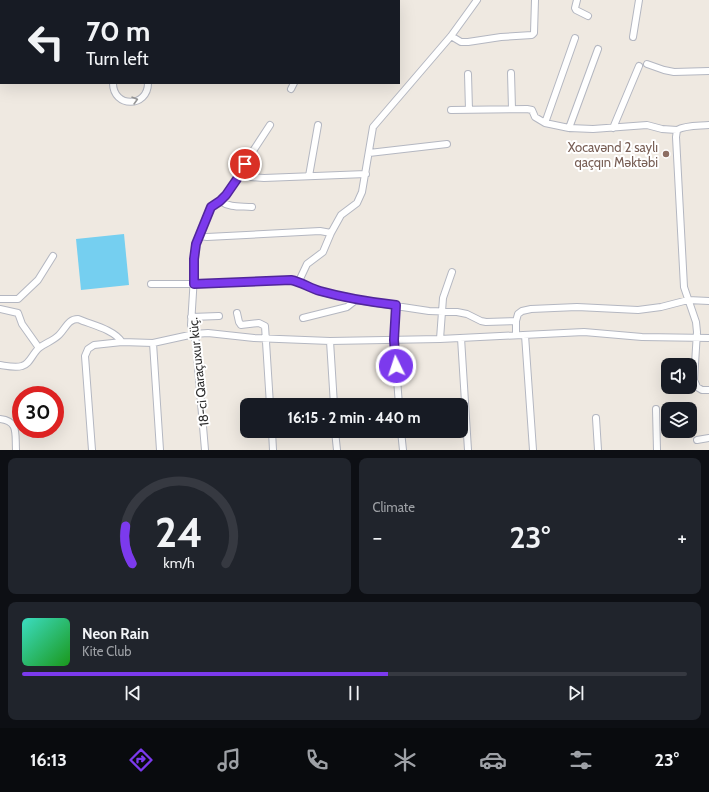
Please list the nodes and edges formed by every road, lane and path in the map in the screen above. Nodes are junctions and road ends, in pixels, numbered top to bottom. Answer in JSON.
{"nodes":[{"id":1,"x":477,"y":0,"type":"edge"},
{"id":2,"x":535,"y":0,"type":"edge"},
{"id":3,"x":577,"y":0,"type":"edge"},
{"id":4,"x":639,"y":0,"type":"edge"},
{"id":5,"x":588,"y":16,"type":"dead end"},
{"id":6,"x":451,"y":36,"type":"junction"},
{"id":7,"x":632,"y":37,"type":"dead end"},
{"id":8,"x":575,"y":38,"type":"dead end"},
{"id":9,"x":598,"y":49,"type":"dead end"},
{"id":10,"x":647,"y":64,"type":"dead end"},
{"id":11,"x":639,"y":66,"type":"dead end"},
{"id":12,"x":709,"y":71,"type":"edge"},
{"id":13,"x":512,"y":73,"type":"dead end"},
{"id":14,"x":468,"y":74,"type":"dead end"},
{"id":15,"x":113,"y":84,"type":"edge"},
{"id":16,"x":148,"y":84,"type":"edge"},
{"id":17,"x":512,"y":109,"type":"junction"},
{"id":18,"x":451,"y":110,"type":"dead end"},
{"id":19,"x":469,"y":110,"type":"junction"},
{"id":20,"x":545,"y":123,"type":"junction"},
{"id":21,"x":270,"y":125,"type":"dead end"},
{"id":22,"x":318,"y":125,"type":"dead end"},
{"id":23,"x":709,"y":125,"type":"edge"},
{"id":24,"x":568,"y":128,"type":"junction"},
{"id":25,"x":613,"y":128,"type":"junction"},
{"id":26,"x":677,"y":130,"type":"junction"},
{"id":27,"x":447,"y":144,"type":"dead end"},
{"id":28,"x":369,"y":153,"type":"junction"},
{"id":29,"x":366,"y":174,"type":"junction"},
{"id":30,"x":240,"y":175,"type":"junction"},
{"id":31,"x":309,"y":176,"type":"junction"},
{"id":32,"x":220,"y":201,"type":"junction"},
{"id":33,"x":252,"y":207,"type":"dead end"},
{"id":34,"x":331,"y":233,"type":"junction"},
{"id":35,"x":199,"y":236,"type":"junction"},
{"id":36,"x":53,"y":256,"type":"dead end"},
{"id":37,"x":452,"y":272,"type":"dead end"},
{"id":38,"x":299,"y":281,"type":"junction"},
{"id":39,"x":151,"y":284,"type":"dead end"},
{"id":40,"x":194,"y":284,"type":"junction"},
{"id":41,"x":0,"y":299,"type":"edge"},
{"id":42,"x":18,"y":299,"type":"junction"},
{"id":43,"x":356,"y":300,"type":"junction"},
{"id":44,"x":688,"y":300,"type":"junction"},
{"id":45,"x":709,"y":301,"type":"edge"},
{"id":46,"x":396,"y":305,"type":"junction"},
{"id":47,"x":0,"y":309,"type":"edge"},
{"id":48,"x":442,"y":312,"type":"junction"},
{"id":49,"x":18,"y":313,"type":"junction"},
{"id":50,"x":238,"y":313,"type":"dead end"},
{"id":51,"x":219,"y":316,"type":"dead end"},
{"id":52,"x":191,"y":317,"type":"junction"},
{"id":53,"x":304,"y":318,"type":"dead end"},
{"id":54,"x":516,"y":321,"type":"junction"},
{"id":55,"x":194,"y":334,"type":"junction"},
{"id":56,"x":516,"y":335,"type":"junction"},
{"id":57,"x":525,"y":335,"type":"junction"},
{"id":58,"x":461,"y":338,"type":"junction"},
{"id":59,"x":697,"y":338,"type":"junction"},
{"id":60,"x":709,"y":338,"type":"edge"},
{"id":61,"x":266,"y":339,"type":"junction"},
{"id":62,"x":440,"y":339,"type":"junction"},
{"id":63,"x":394,"y":340,"type":"junction"},
{"id":64,"x":330,"y":341,"type":"junction"},
{"id":65,"x":122,"y":342,"type":"junction"},
{"id":66,"x":153,"y":343,"type":"junction"},
{"id":67,"x":39,"y":348,"type":"junction"},
{"id":68,"x":0,"y":365,"type":"edge"},
{"id":69,"x":709,"y":390,"type":"edge"},
{"id":70,"x":270,"y":398,"type":"edge"},
{"id":71,"x":334,"y":398,"type":"edge"},
{"id":72,"x":398,"y":398,"type":"edge"},
{"id":73,"x":656,"y":409,"type":"dead end"},
{"id":74,"x":596,"y":418,"type":"dead end"},
{"id":75,"x":0,"y":419,"type":"edge"},
{"id":76,"x":272,"y":438,"type":"edge"},
{"id":77,"x":335,"y":438,"type":"edge"},
{"id":78,"x":402,"y":438,"type":"edge"},
{"id":79,"x":709,"y":438,"type":"edge"},
{"id":80,"x":697,"y":440,"type":"dead end"},
{"id":81,"x":16,"y":450,"type":"edge"},
{"id":82,"x":92,"y":450,"type":"edge"},
{"id":83,"x":160,"y":450,"type":"edge"},
{"id":84,"x":205,"y":450,"type":"edge"},
{"id":85,"x":273,"y":450,"type":"edge"},
{"id":86,"x":336,"y":450,"type":"edge"},
{"id":87,"x":403,"y":450,"type":"edge"},
{"id":88,"x":468,"y":450,"type":"edge"},
{"id":89,"x":533,"y":450,"type":"edge"},
{"id":90,"x":598,"y":450,"type":"edge"},
{"id":91,"x":657,"y":450,"type":"edge"}],
"edges":[{"from":1,"to":6,"type":"street"},
{"from":2,"to":6,"type":"street"},
{"from":3,"to":5,"type":"street"},
{"from":4,"to":7,"type":"street"},
{"from":6,"to":28,"type":"street"},
{"from":8,"to":20,"type":"street"},
{"from":9,"to":24,"type":"street"},
{"from":10,"to":12,"type":"street"},
{"from":11,"to":25,"type":"street"},
{"from":13,"to":17,"type":"street"},
{"from":14,"to":19,"type":"street"},
{"from":15,"to":16,"type":"street","one_way":true},
{"from":17,"to":19,"type":"street"},
{"from":17,"to":20,"type":"street"},
{"from":18,"to":19,"type":"street"},
{"from":20,"to":24,"type":"street"},
{"from":21,"to":30,"type":"street","name":"18-ci Qaraçuxur küç."},
{"from":22,"to":31,"type":"street"},
{"from":23,"to":26,"type":"street"},
{"from":24,"to":25,"type":"street"},
{"from":25,"to":26,"type":"street"},
{"from":26,"to":44,"type":"street"},
{"from":27,"to":28,"type":"street"},
{"from":28,"to":29,"type":"street"},
{"from":29,"to":31,"type":"street"},
{"from":29,"to":34,"type":"street"},
{"from":30,"to":31,"type":"street"},
{"from":30,"to":32,"type":"street","name":"18-ci Qaraçuxur küç."},
{"from":32,"to":33,"type":"street"},
{"from":32,"to":35,"type":"street","name":"18-ci Qaraçuxur küç."},
{"from":34,"to":35,"type":"street"},
{"from":34,"to":38,"type":"street"},
{"from":35,"to":40,"type":"street","name":"18-ci Qaraçuxur küç."},
{"from":36,"to":42,"type":"street"},
{"from":37,"to":48,"type":"street"},
{"from":38,"to":40,"type":"street"},
{"from":38,"to":43,"type":"street"},
{"from":39,"to":40,"type":"street"},
{"from":40,"to":52,"type":"street","name":"18-ci Qaraçuxur küç."},
{"from":41,"to":42,"type":"street"},
{"from":42,"to":49,"type":"street"},
{"from":43,"to":46,"type":"street"},
{"from":43,"to":53,"type":"street"},
{"from":44,"to":45,"type":"street"},
{"from":44,"to":54,"type":"street"},
{"from":44,"to":59,"type":"street"},
{"from":46,"to":48,"type":"street"},
{"from":46,"to":63,"type":"street"},
{"from":47,"to":49,"type":"street"},
{"from":48,"to":54,"type":"street"},
{"from":48,"to":62,"type":"street"},
{"from":49,"to":67,"type":"street"},
{"from":50,"to":61,"type":"street"},
{"from":51,"to":52,"type":"street"},
{"from":52,"to":55,"type":"street","name":"18-ci Qaraçuxur küç."},
{"from":54,"to":56,"type":"street"},
{"from":55,"to":61,"type":"street"},
{"from":55,"to":66,"type":"street"},
{"from":55,"to":84,"type":"street","name":"18-ci Qaraçuxur küç."},
{"from":56,"to":57,"type":"street"},
{"from":56,"to":58,"type":"street"},
{"from":57,"to":59,"type":"street"},
{"from":57,"to":89,"type":"street"},
{"from":58,"to":62,"type":"street"},
{"from":58,"to":88,"type":"street"},
{"from":59,"to":60,"type":"street"},
{"from":59,"to":69,"type":"street"},
{"from":61,"to":64,"type":"street"},
{"from":61,"to":70,"type":"street"},
{"from":62,"to":63,"type":"street"},
{"from":63,"to":64,"type":"street"},
{"from":63,"to":72,"type":"street"},
{"from":64,"to":71,"type":"street"},
{"from":65,"to":66,"type":"street"},
{"from":65,"to":67,"type":"street"},
{"from":65,"to":82,"type":"street"},
{"from":66,"to":83,"type":"street"},
{"from":67,"to":68,"type":"street"},
{"from":73,"to":91,"type":"street"},
{"from":74,"to":90,"type":"street"},
{"from":75,"to":81,"type":"street"},
{"from":76,"to":85,"type":"street"},
{"from":77,"to":86,"type":"street"},
{"from":78,"to":87,"type":"street"},
{"from":79,"to":80,"type":"street"}]}
